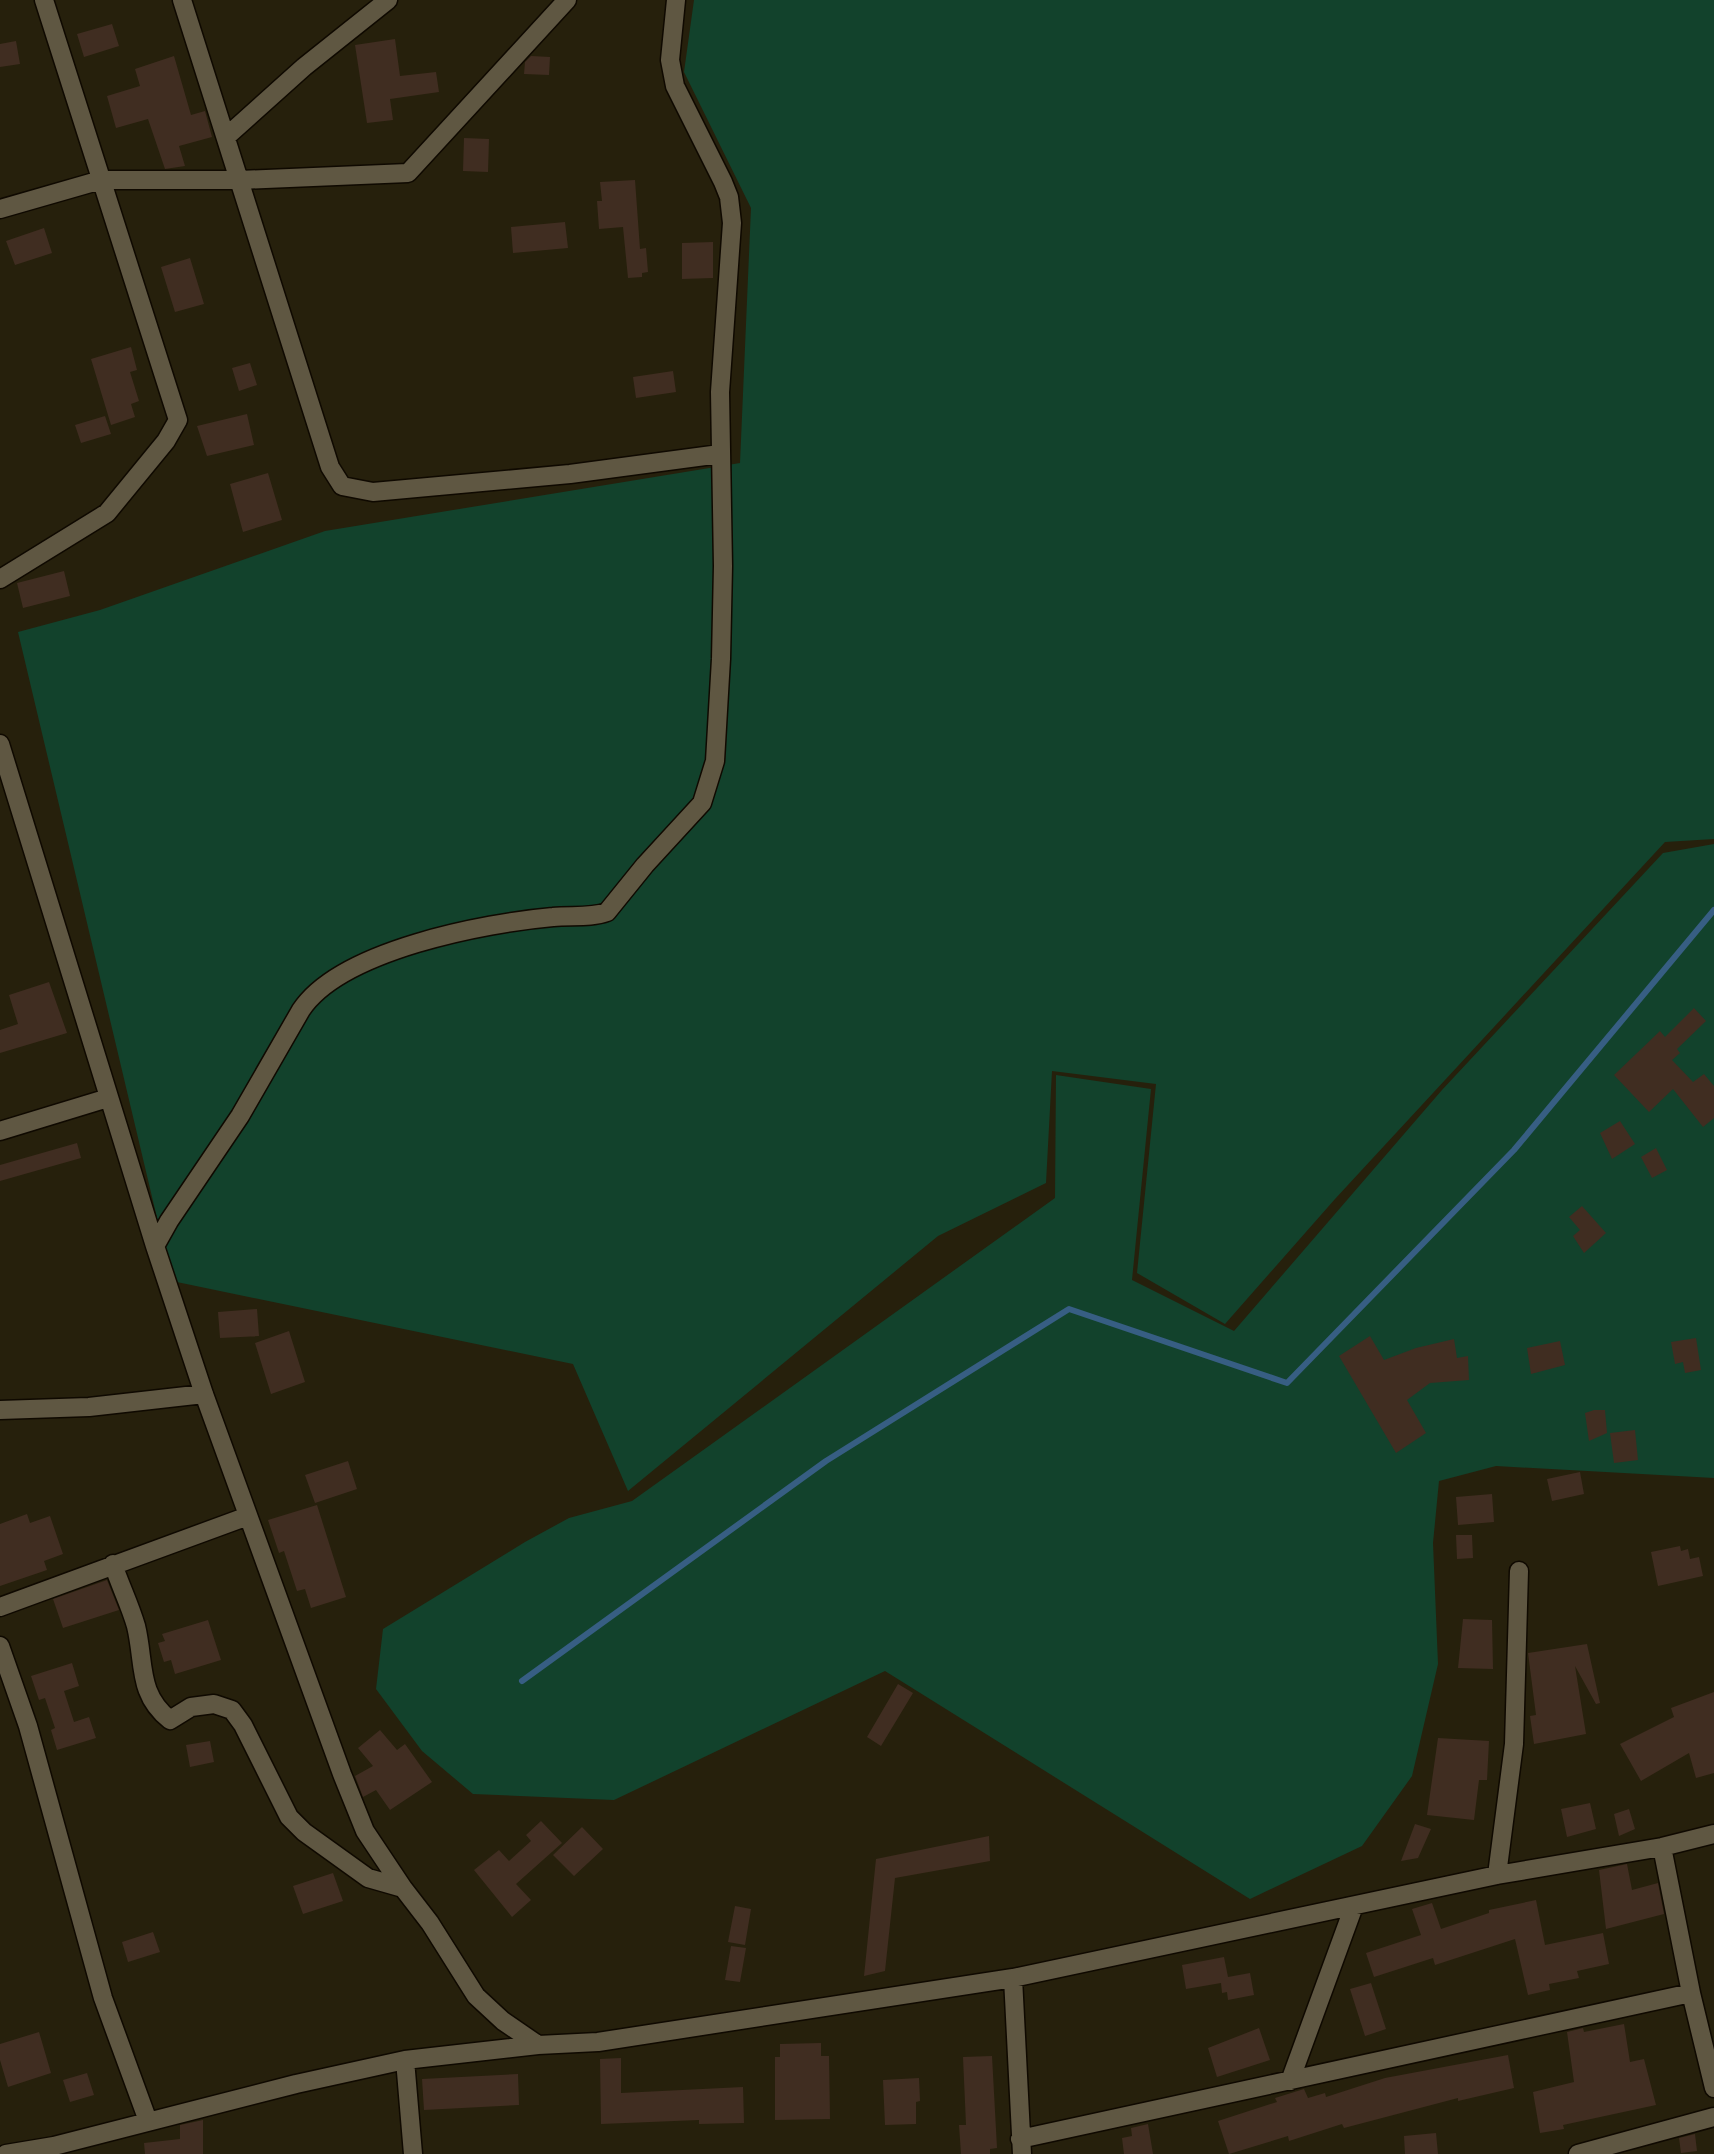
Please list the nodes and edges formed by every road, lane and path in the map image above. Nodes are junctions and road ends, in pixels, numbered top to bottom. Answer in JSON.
{"nodes":[{"id":1,"x":44,"y":0,"type":"edge"},
{"id":2,"x":182,"y":0,"type":"edge"},
{"id":3,"x":388,"y":0,"type":"edge"},
{"id":4,"x":567,"y":0,"type":"edge"},
{"id":5,"x":676,"y":0,"type":"edge"},
{"id":6,"x":226,"y":137,"type":"junction"},
{"id":7,"x":101,"y":180,"type":"junction"},
{"id":8,"x":240,"y":180,"type":"junction"},
{"id":9,"x":0,"y":209,"type":"edge"},
{"id":10,"x":720,"y":454,"type":"junction"},
{"id":11,"x":0,"y":579,"type":"edge"},
{"id":12,"x":0,"y":744,"type":"edge"},
{"id":13,"x":108,"y":1098,"type":"junction"},
{"id":14,"x":0,"y":1131,"type":"edge"},
{"id":15,"x":154,"y":1246,"type":"junction"},
{"id":16,"x":204,"y":1394,"type":"junction"},
{"id":17,"x":0,"y":1410,"type":"edge"},
{"id":18,"x":248,"y":1516,"type":"junction"},
{"id":19,"x":113,"y":1564,"type":"junction"},
{"id":20,"x":1519,"y":1570,"type":"dead end"},
{"id":21,"x":0,"y":1607,"type":"edge"},
{"id":22,"x":0,"y":1646,"type":"edge"},
{"id":23,"x":1714,"y":1834,"type":"edge"},
{"id":24,"x":1662,"y":1847,"type":"junction"},
{"id":25,"x":1497,"y":1875,"type":"junction"},
{"id":26,"x":403,"y":1888,"type":"junction"},
{"id":27,"x":1354,"y":1906,"type":"junction"},
{"id":28,"x":1013,"y":1978,"type":"junction"},
{"id":29,"x":1691,"y":1993,"type":"junction"},
{"id":30,"x":538,"y":2044,"type":"junction"},
{"id":31,"x":405,"y":2060,"type":"junction"},
{"id":32,"x":1290,"y":2081,"type":"junction"},
{"id":33,"x":1714,"y":2088,"type":"edge"},
{"id":34,"x":1714,"y":2116,"type":"edge"},
{"id":35,"x":148,"y":2121,"type":"junction"},
{"id":36,"x":1021,"y":2146,"type":"edge"},
{"id":37,"x":6,"y":2154,"type":"edge"},
{"id":38,"x":413,"y":2154,"type":"edge"},
{"id":39,"x":1578,"y":2154,"type":"edge"}],
"edges":[{"from":1,"to":7,"type":"street"},
{"from":2,"to":6,"type":"street"},
{"from":3,"to":6,"type":"street"},
{"from":4,"to":8,"type":"street"},
{"from":5,"to":10,"type":"street"},
{"from":6,"to":8,"type":"street"},
{"from":7,"to":8,"type":"street"},
{"from":7,"to":9,"type":"street"},
{"from":7,"to":11,"type":"street"},
{"from":8,"to":10,"type":"street"},
{"from":10,"to":15,"type":"street"},
{"from":12,"to":13,"type":"street"},
{"from":13,"to":14,"type":"street"},
{"from":13,"to":15,"type":"street"},
{"from":15,"to":16,"type":"street"},
{"from":16,"to":17,"type":"street"},
{"from":16,"to":18,"type":"street"},
{"from":18,"to":19,"type":"street"},
{"from":18,"to":26,"type":"street"},
{"from":19,"to":21,"type":"street"},
{"from":19,"to":26,"type":"street"},
{"from":20,"to":25,"type":"street"},
{"from":22,"to":35,"type":"street"},
{"from":23,"to":24,"type":"street"},
{"from":24,"to":25,"type":"street"},
{"from":24,"to":29,"type":"street"},
{"from":25,"to":27,"type":"street"},
{"from":26,"to":30,"type":"street"},
{"from":27,"to":28,"type":"street"},
{"from":27,"to":32,"type":"street"},
{"from":28,"to":30,"type":"street"},
{"from":28,"to":36,"type":"street"},
{"from":29,"to":32,"type":"street"},
{"from":29,"to":33,"type":"street"},
{"from":30,"to":31,"type":"street"},
{"from":31,"to":35,"type":"street"},
{"from":31,"to":38,"type":"street"},
{"from":32,"to":36,"type":"street"},
{"from":34,"to":39,"type":"street"},
{"from":35,"to":37,"type":"street"}]}
